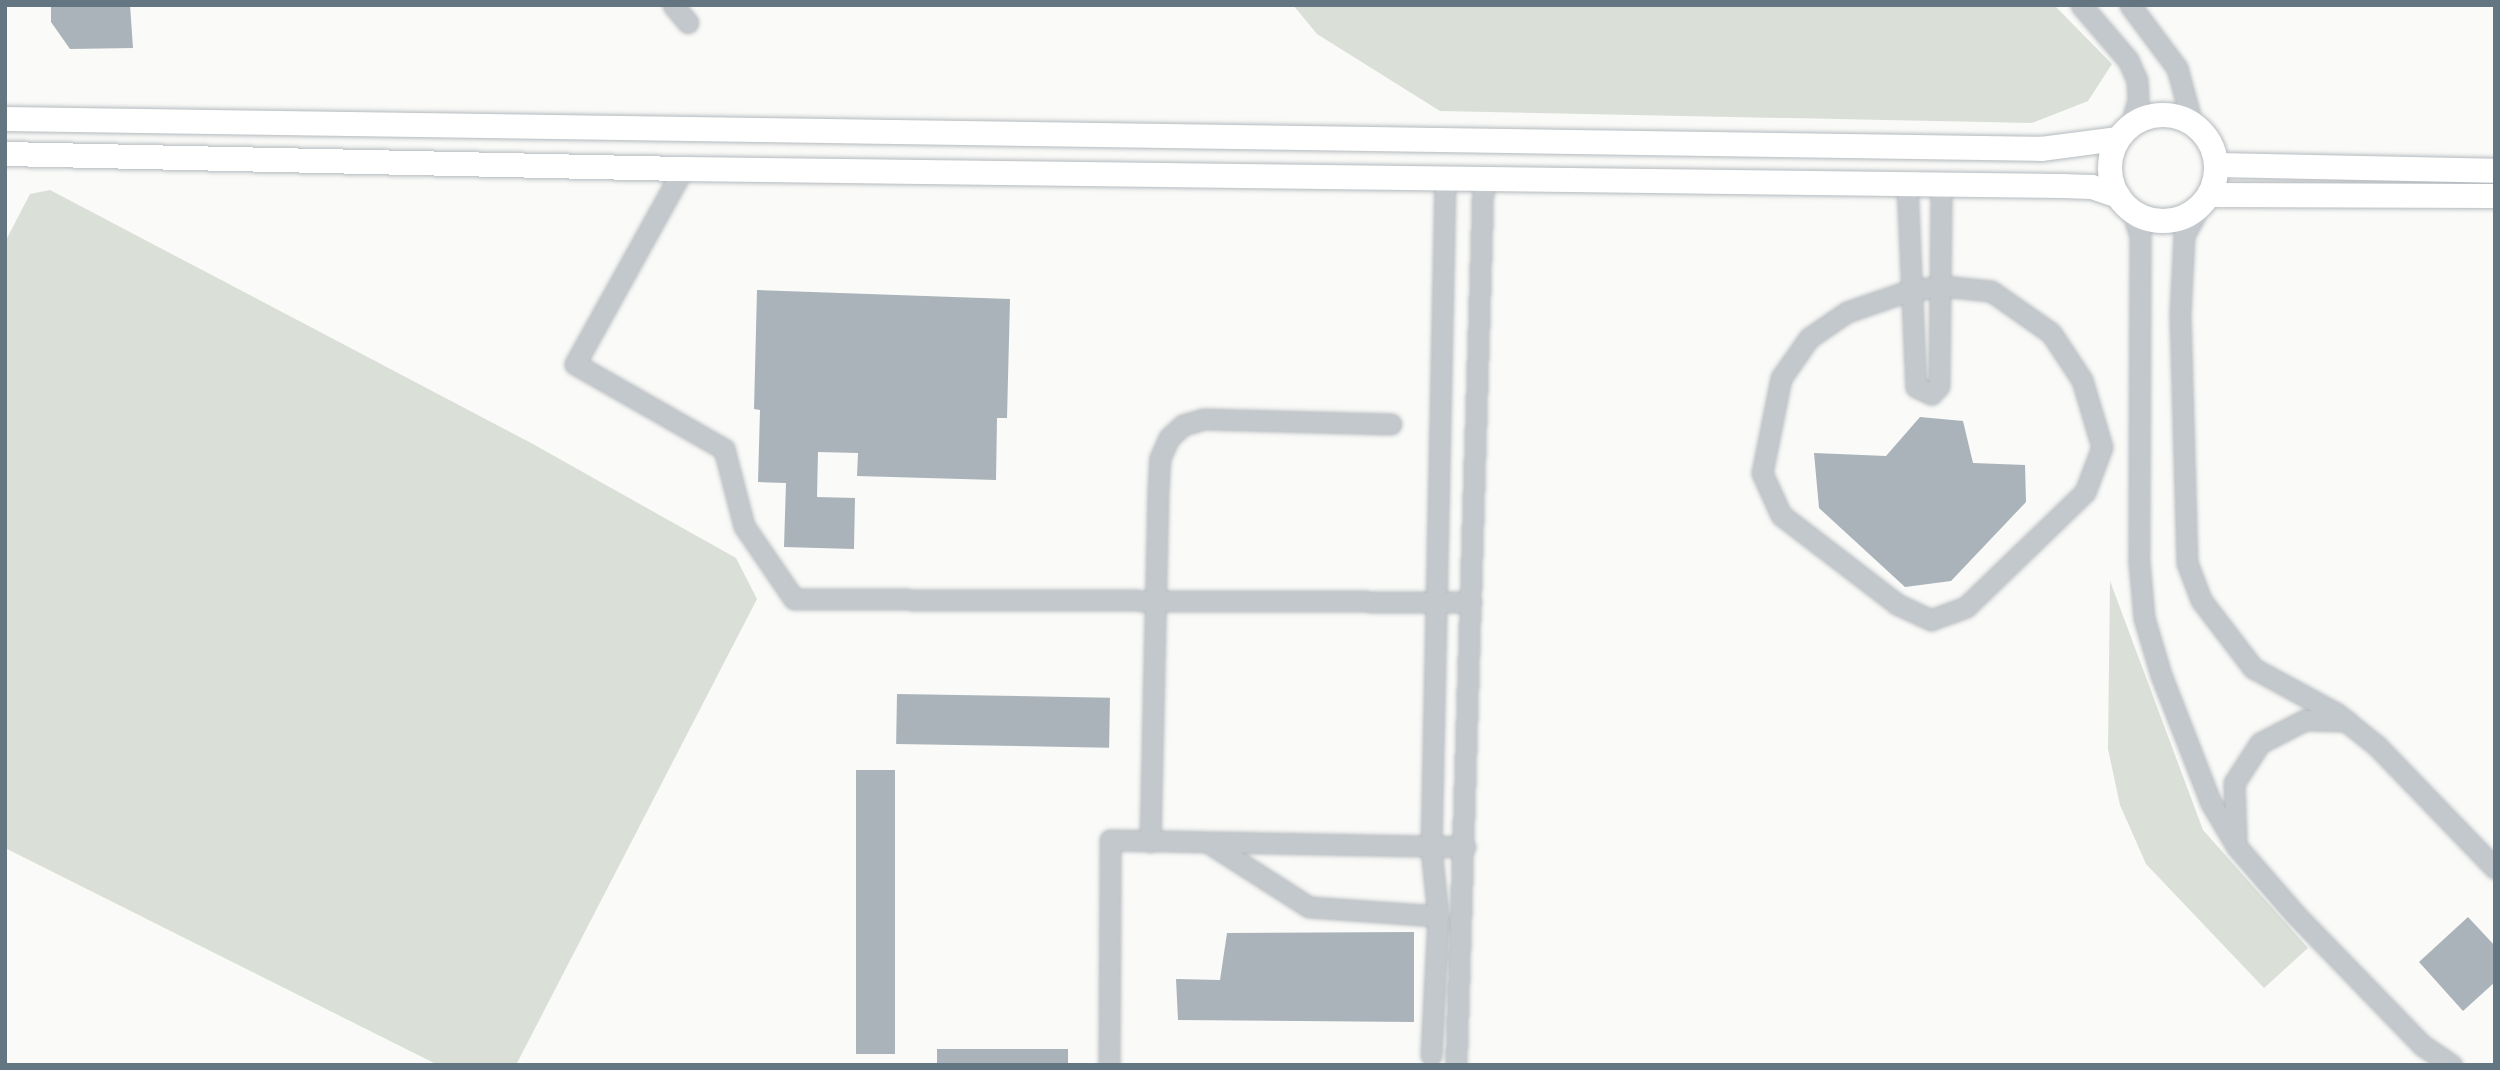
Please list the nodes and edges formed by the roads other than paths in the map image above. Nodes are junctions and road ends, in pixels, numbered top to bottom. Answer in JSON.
{"nodes":[{"id":1,"x":673,"y":5,"type":"edge"},
{"id":2,"x":2081,"y":5,"type":"edge"},
{"id":3,"x":2130,"y":5,"type":"edge"},
{"id":4,"x":688,"y":23,"type":"dead end"},
{"id":5,"x":5,"y":119,"type":"edge"},
{"id":6,"x":2192,"y":123,"type":"junction"},
{"id":7,"x":2124,"y":132,"type":"junction"},
{"id":8,"x":5,"y":154,"type":"edge"},
{"id":9,"x":2217,"y":165,"type":"junction"},
{"id":10,"x":683,"y":169,"type":"junction"},
{"id":11,"x":2495,"y":171,"type":"edge"},
{"id":12,"x":1445,"y":179,"type":"junction"},
{"id":13,"x":1483,"y":180,"type":"junction"},
{"id":14,"x":1907,"y":184,"type":"junction"},
{"id":15,"x":1941,"y":185,"type":"junction"},
{"id":16,"x":2495,"y":196,"type":"edge"},
{"id":17,"x":2204,"y":202,"type":"junction"},
{"id":18,"x":2125,"y":203,"type":"junction"},
{"id":19,"x":1942,"y":286,"type":"junction"},
{"id":20,"x":1912,"y":290,"type":"junction"},
{"id":21,"x":1391,"y":424,"type":"dead end"},
{"id":22,"x":1471,"y":601,"type":"junction"},
{"id":23,"x":1436,"y":602,"type":"junction"},
{"id":24,"x":1157,"y":603,"type":"junction"},
{"id":25,"x":2347,"y":721,"type":"junction"},
{"id":26,"x":1150,"y":842,"type":"junction"},
{"id":27,"x":1211,"y":845,"type":"junction"},
{"id":28,"x":1465,"y":847,"type":"junction"},
{"id":29,"x":2237,"y":847,"type":"junction"},
{"id":30,"x":1431,"y":848,"type":"junction"},
{"id":31,"x":2495,"y":868,"type":"edge"},
{"id":32,"x":1438,"y":916,"type":"junction"},
{"id":33,"x":1431,"y":1055,"type":"dead end"},
{"id":34,"x":1110,"y":1065,"type":"edge"},
{"id":35,"x":1455,"y":1065,"type":"edge"},
{"id":36,"x":2452,"y":1065,"type":"edge"}],
"edges":[{"from":1,"to":4,"type":"street"},
{"from":2,"to":7,"type":"street"},
{"from":3,"to":6,"type":"street"},
{"from":5,"to":7,"type":"main road"},
{"from":6,"to":7,"type":"main road"},
{"from":6,"to":9,"type":"main road"},
{"from":7,"to":18,"type":"main road"},
{"from":8,"to":10,"type":"main road"},
{"from":9,"to":11,"type":"main road"},
{"from":9,"to":17,"type":"main road"},
{"from":10,"to":12,"type":"main road"},
{"from":10,"to":24,"type":"street"},
{"from":12,"to":13,"type":"main road"},
{"from":12,"to":23,"type":"street"},
{"from":13,"to":14,"type":"main road"},
{"from":13,"to":22,"type":"street"},
{"from":14,"to":15,"type":"main road"},
{"from":14,"to":20,"type":"street"},
{"from":15,"to":18,"type":"main road"},
{"from":15,"to":19,"type":"street"},
{"from":16,"to":17,"type":"main road"},
{"from":17,"to":18,"type":"main road"},
{"from":17,"to":25,"type":"street"},
{"from":18,"to":29,"type":"street"},
{"from":19,"to":20,"type":"street"},
{"from":19,"to":20,"type":"street"},
{"from":19,"to":20,"type":"street"},
{"from":21,"to":24,"type":"street"},
{"from":22,"to":23,"type":"street"},
{"from":22,"to":28,"type":"street"},
{"from":23,"to":24,"type":"street"},
{"from":23,"to":30,"type":"street"},
{"from":24,"to":26,"type":"street"},
{"from":25,"to":29,"type":"street"},
{"from":25,"to":31,"type":"street"},
{"from":26,"to":27,"type":"street"},
{"from":26,"to":34,"type":"street"},
{"from":27,"to":30,"type":"street"},
{"from":27,"to":32,"type":"street"},
{"from":28,"to":30,"type":"street"},
{"from":28,"to":35,"type":"street"},
{"from":29,"to":36,"type":"street"},
{"from":30,"to":32,"type":"street"},
{"from":32,"to":33,"type":"street"}]}
